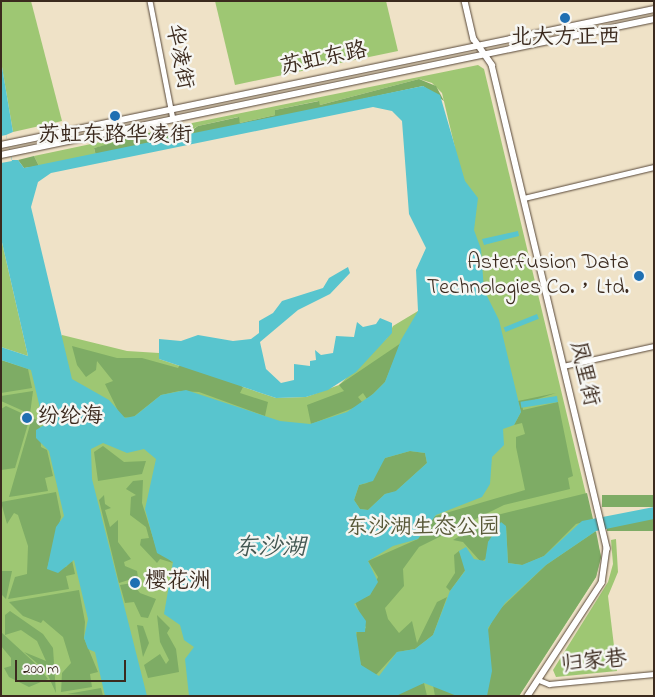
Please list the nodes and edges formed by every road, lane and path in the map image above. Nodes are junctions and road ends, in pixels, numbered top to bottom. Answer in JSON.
{"nodes":[{"id":1,"x":150,"y":1,"type":"edge"},
{"id":2,"x":465,"y":1,"type":"edge"},
{"id":3,"x":654,"y":9,"type":"edge"},
{"id":4,"x":654,"y":19,"type":"edge"},
{"id":5,"x":480,"y":45,"type":"junction"},
{"id":6,"x":487,"y":54,"type":"junction"},
{"id":7,"x":171,"y":110,"type":"junction"},
{"id":8,"x":173,"y":119,"type":"junction"},
{"id":9,"x":1,"y":145,"type":"edge"},
{"id":10,"x":1,"y":155,"type":"edge"},
{"id":11,"x":654,"y":168,"type":"edge"},
{"id":12,"x":524,"y":198,"type":"junction"},
{"id":13,"x":654,"y":346,"type":"edge"},
{"id":14,"x":562,"y":366,"type":"junction"},
{"id":15,"x":654,"y":674,"type":"edge"},
{"id":16,"x":539,"y":680,"type":"junction"},
{"id":17,"x":528,"y":696,"type":"edge"}],
"edges":[{"from":1,"to":7,"type":"street","name":"华凌街"},
{"from":2,"to":5,"type":"main road","name":"凤里街"},
{"from":3,"to":5,"type":"main road","name":"苏虹东路"},
{"from":4,"to":6,"type":"main road","name":"苏虹东路"},
{"from":5,"to":6,"type":"main road","name":"凤里街"},
{"from":5,"to":7,"type":"main road","name":"苏虹东路"},
{"from":6,"to":8,"type":"main road","name":"苏虹东路"},
{"from":6,"to":12,"type":"main road","name":"凤里街"},
{"from":7,"to":8,"type":"street","name":"华凌街"},
{"from":7,"to":9,"type":"main road","name":"苏虹东路"},
{"from":8,"to":10,"type":"main road","name":"苏虹东路"},
{"from":11,"to":12,"type":"street"},
{"from":12,"to":14,"type":"main road","name":"凤里街"},
{"from":13,"to":14,"type":"street"},
{"from":14,"to":16,"type":"main road","name":"凤里街"},
{"from":15,"to":16,"type":"street","name":"归家巷"},
{"from":16,"to":17,"type":"main road","name":"凤里街"}]}
